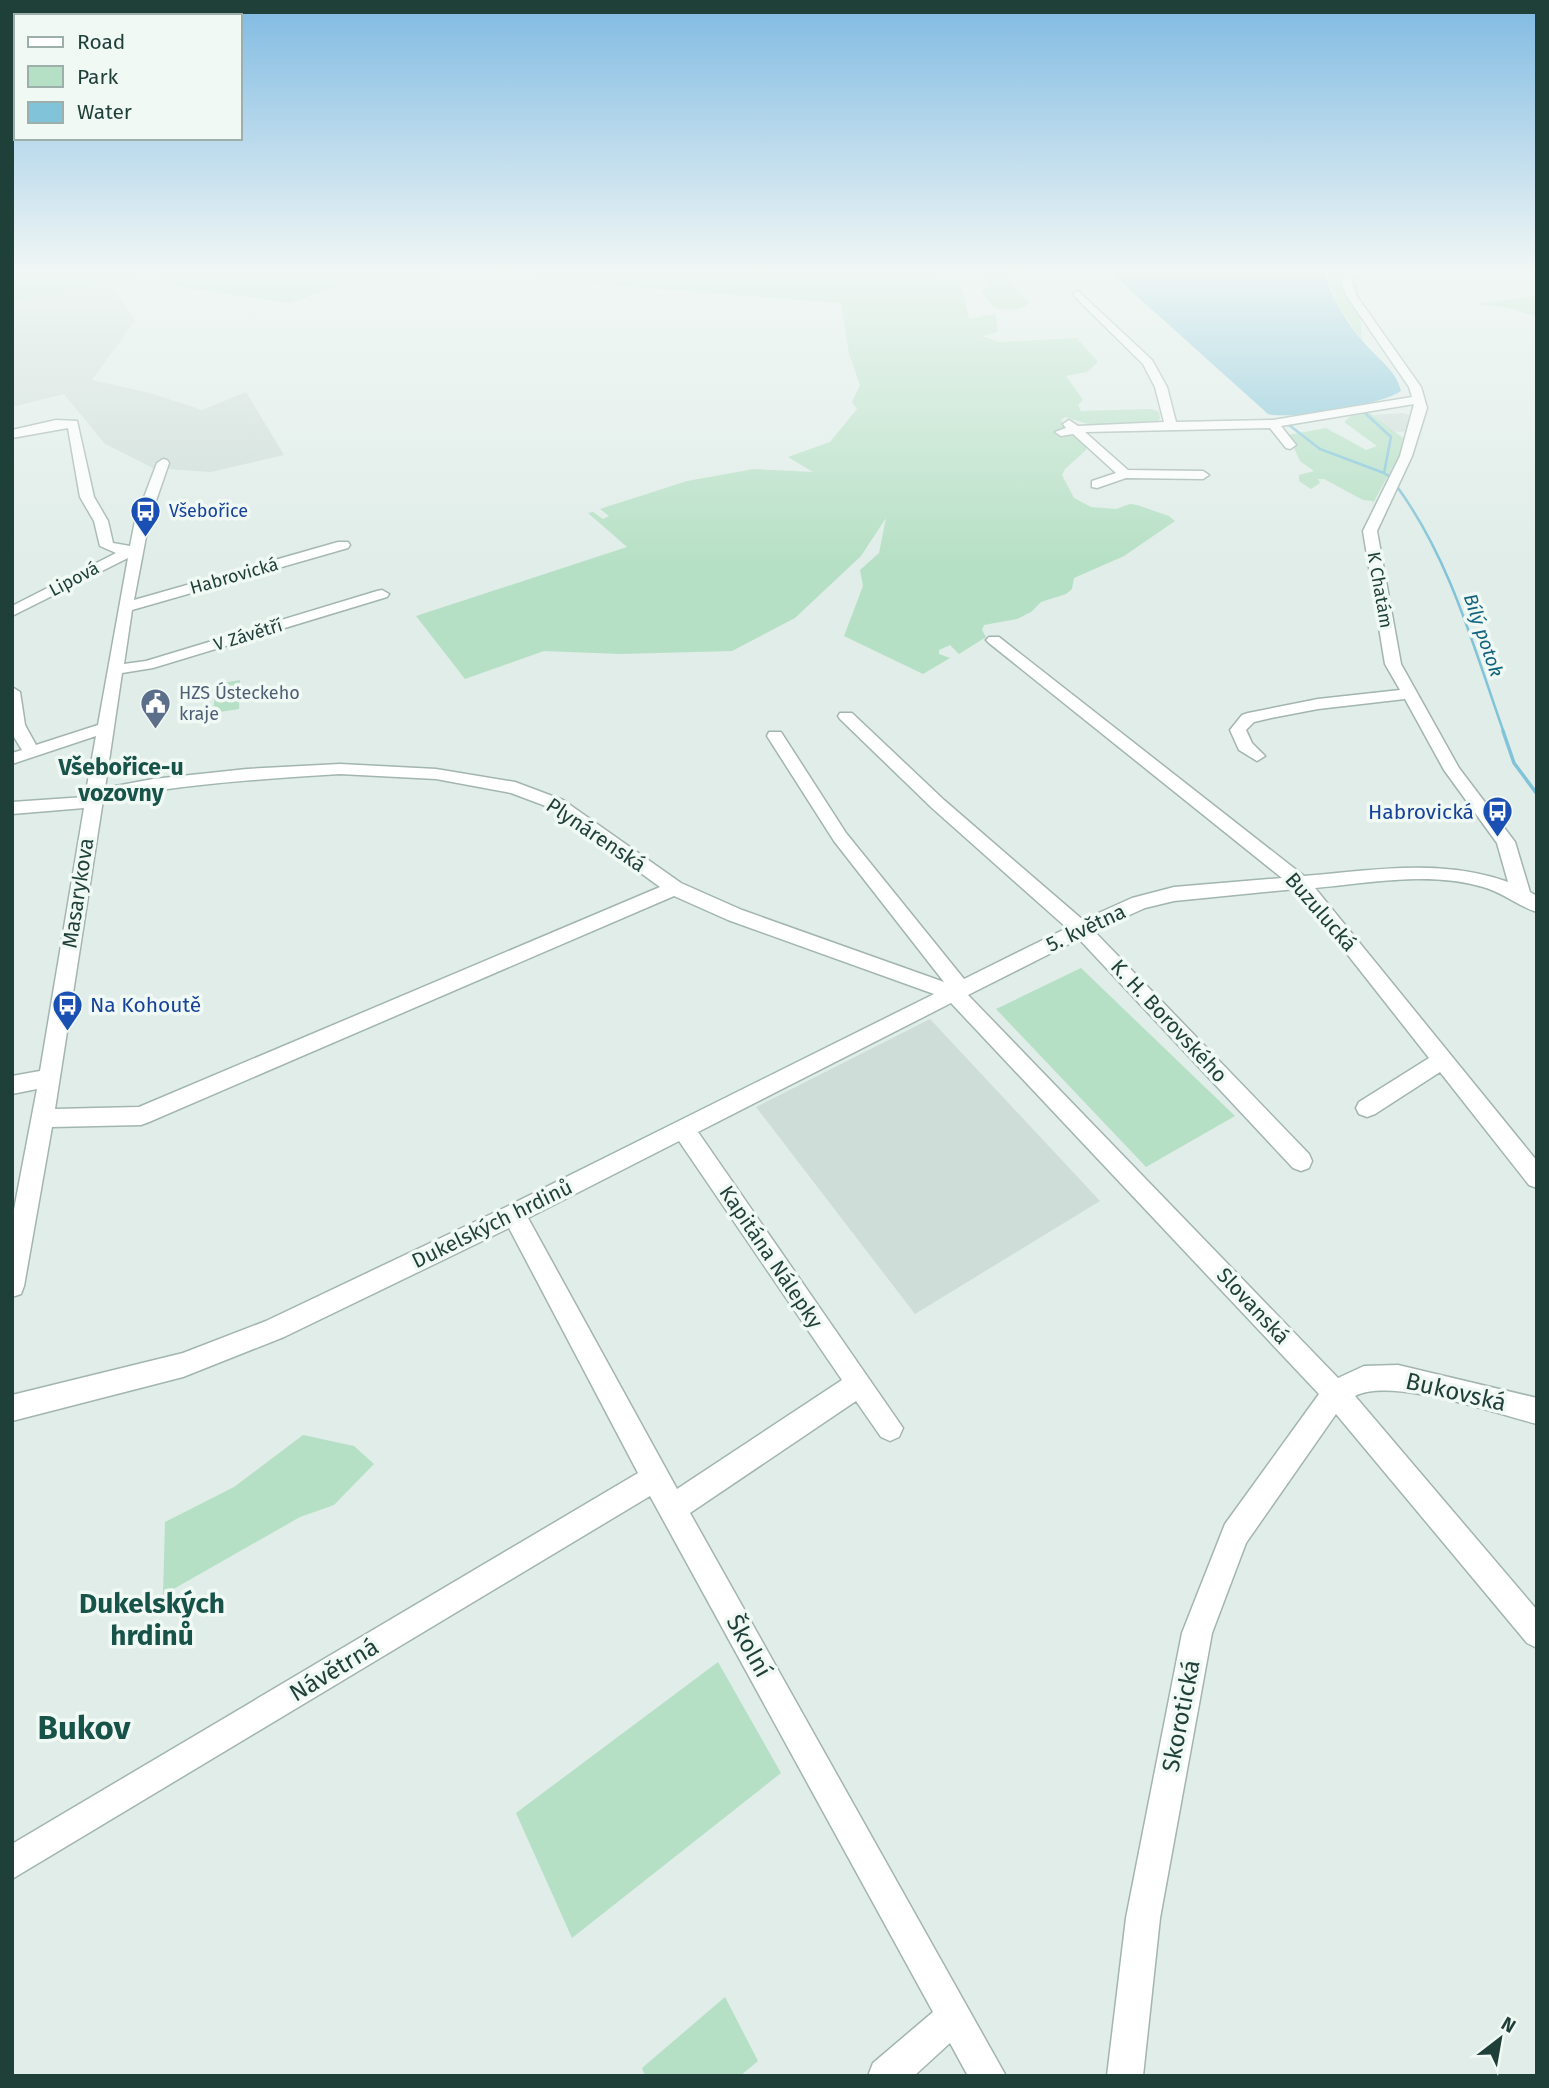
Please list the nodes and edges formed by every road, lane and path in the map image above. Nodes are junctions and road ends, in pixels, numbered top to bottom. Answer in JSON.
{"nodes":[{"id":1,"x":1151,"y":368,"type":"edge"},
{"id":2,"x":1402,"y":368,"type":"edge"},
{"id":3,"x":1420,"y":404,"type":"junction"},
{"id":4,"x":1273,"y":425,"type":"junction"},
{"id":5,"x":1171,"y":426,"type":"junction"},
{"id":6,"x":12,"y":434,"type":"edge"},
{"id":7,"x":1290,"y":445,"type":"dead end"},
{"id":8,"x":163,"y":463,"type":"dead end"},
{"id":9,"x":1125,"y":474,"type":"junction"},
{"id":10,"x":1203,"y":475,"type":"dead end"},
{"id":11,"x":1097,"y":484,"type":"dead end"},
{"id":12,"x":343,"y":545,"type":"dead end"},
{"id":13,"x":131,"y":550,"type":"junction"},
{"id":14,"x":382,"y":594,"type":"dead end"},
{"id":15,"x":125,"y":607,"type":"junction"},
{"id":16,"x":12,"y":612,"type":"edge"},
{"id":17,"x":994,"y":640,"type":"dead end"},
{"id":18,"x":114,"y":670,"type":"junction"},
{"id":19,"x":12,"y":692,"type":"edge"},
{"id":20,"x":1410,"y":694,"type":"junction"},
{"id":21,"x":846,"y":716,"type":"dead end"},
{"id":22,"x":104,"y":728,"type":"junction"},
{"id":23,"x":775,"y":736,"type":"dead end"},
{"id":24,"x":32,"y":753,"type":"junction"},
{"id":25,"x":1257,"y":756,"type":"dead end"},
{"id":26,"x":12,"y":759,"type":"edge"},
{"id":27,"x":92,"y":799,"type":"junction"},
{"id":28,"x":12,"y":808,"type":"edge"},
{"id":29,"x":1300,"y":882,"type":"junction"},
{"id":30,"x":674,"y":888,"type":"junction"},
{"id":31,"x":1529,"y":899,"type":"edge"},
{"id":32,"x":1081,"y":929,"type":"junction"},
{"id":33,"x":954,"y":993,"type":"junction"},
{"id":34,"x":1442,"y":1060,"type":"junction"},
{"id":35,"x":50,"y":1078,"type":"junction"},
{"id":36,"x":12,"y":1085,"type":"edge"},
{"id":37,"x":1367,"y":1108,"type":"dead end"},
{"id":38,"x":42,"y":1118,"type":"junction"},
{"id":39,"x":683,"y":1129,"type":"junction"},
{"id":40,"x":1301,"y":1161,"type":"dead end"},
{"id":41,"x":1537,"y":1178,"type":"edge"},
{"id":42,"x":514,"y":1214,"type":"junction"},
{"id":43,"x":12,"y":1286,"type":"edge"},
{"id":44,"x":858,"y":1384,"type":"junction"},
{"id":45,"x":1335,"y":1393,"type":"junction"},
{"id":46,"x":12,"y":1408,"type":"edge"},
{"id":47,"x":1537,"y":1411,"type":"edge"},
{"id":48,"x":890,"y":1429,"type":"dead end"},
{"id":49,"x":655,"y":1478,"type":"junction"},
{"id":50,"x":673,"y":1508,"type":"junction"},
{"id":51,"x":1537,"y":1633,"type":"edge"},
{"id":52,"x":12,"y":1863,"type":"edge"},
{"id":53,"x":955,"y":2016,"type":"junction"},
{"id":54,"x":886,"y":2076,"type":"edge"},
{"id":55,"x":988,"y":2076,"type":"edge"},
{"id":56,"x":1125,"y":2076,"type":"edge"}],
"edges":[{"from":1,"to":5,"type":"street"},
{"from":2,"to":3,"type":"street"},
{"from":3,"to":4,"type":"street"},
{"from":3,"to":20,"type":"street","name":"K Chatám"},
{"from":4,"to":5,"type":"street"},
{"from":4,"to":7,"type":"street"},
{"from":5,"to":9,"type":"street"},
{"from":6,"to":13,"type":"street"},
{"from":8,"to":13,"type":"street","name":"Masarykova"},
{"from":9,"to":10,"type":"street"},
{"from":9,"to":11,"type":"street"},
{"from":12,"to":15,"type":"street","name":"Habrovická"},
{"from":13,"to":15,"type":"street","name":"Masarykova"},
{"from":13,"to":16,"type":"street","name":"Lipová"},
{"from":14,"to":18,"type":"street","name":"V Závětří"},
{"from":15,"to":18,"type":"street","name":"Masarykova"},
{"from":17,"to":29,"type":"street","name":"Buzulucká"},
{"from":18,"to":22,"type":"street","name":"Masarykova"},
{"from":19,"to":24,"type":"street"},
{"from":20,"to":25,"type":"street"},
{"from":20,"to":31,"type":"street","name":"K Chatám"},
{"from":21,"to":32,"type":"street","name":"K. H. Borovského"},
{"from":22,"to":24,"type":"street"},
{"from":22,"to":27,"type":"street","name":"Masarykova"},
{"from":23,"to":33,"type":"street"},
{"from":24,"to":26,"type":"street"},
{"from":27,"to":28,"type":"street","name":"Plynárenská"},
{"from":27,"to":30,"type":"street","name":"Plynárenská"},
{"from":27,"to":35,"type":"street","name":"Masarykova"},
{"from":29,"to":31,"type":"street","name":"5. května"},
{"from":29,"to":32,"type":"street","name":"5. května"},
{"from":29,"to":34,"type":"street","name":"Buzulucká"},
{"from":30,"to":33,"type":"street","name":"Plynárenská"},
{"from":30,"to":38,"type":"street"},
{"from":32,"to":33,"type":"street","name":"5. května"},
{"from":32,"to":40,"type":"street","name":"K. H. Borovského"},
{"from":33,"to":39,"type":"street","name":"Dukelských hrdinů"},
{"from":33,"to":45,"type":"street","name":"Slovanská"},
{"from":34,"to":37,"type":"street"},
{"from":34,"to":41,"type":"street","name":"Buzulucká"},
{"from":35,"to":36,"type":"street"},
{"from":35,"to":38,"type":"street","name":"Masarykova"},
{"from":38,"to":43,"type":"street","name":"Masarykova"},
{"from":39,"to":42,"type":"street","name":"Dukelských hrdinů"},
{"from":39,"to":44,"type":"street","name":"Kapitána Nálepky"},
{"from":42,"to":46,"type":"street","name":"Dukelských hrdinů"},
{"from":42,"to":49,"type":"street","name":"Školní"},
{"from":44,"to":48,"type":"street","name":"Kapitána Nálepky"},
{"from":44,"to":50,"type":"street"},
{"from":45,"to":47,"type":"street","name":"Bukovská"},
{"from":45,"to":51,"type":"street","name":"Slovanská"},
{"from":45,"to":56,"type":"street","name":"Skorotická"},
{"from":49,"to":50,"type":"street","name":"Školní"},
{"from":49,"to":52,"type":"street","name":"Návětrná"},
{"from":50,"to":53,"type":"street","name":"Školní"},
{"from":53,"to":54,"type":"street"},
{"from":53,"to":55,"type":"street","name":"Školní"}]}
